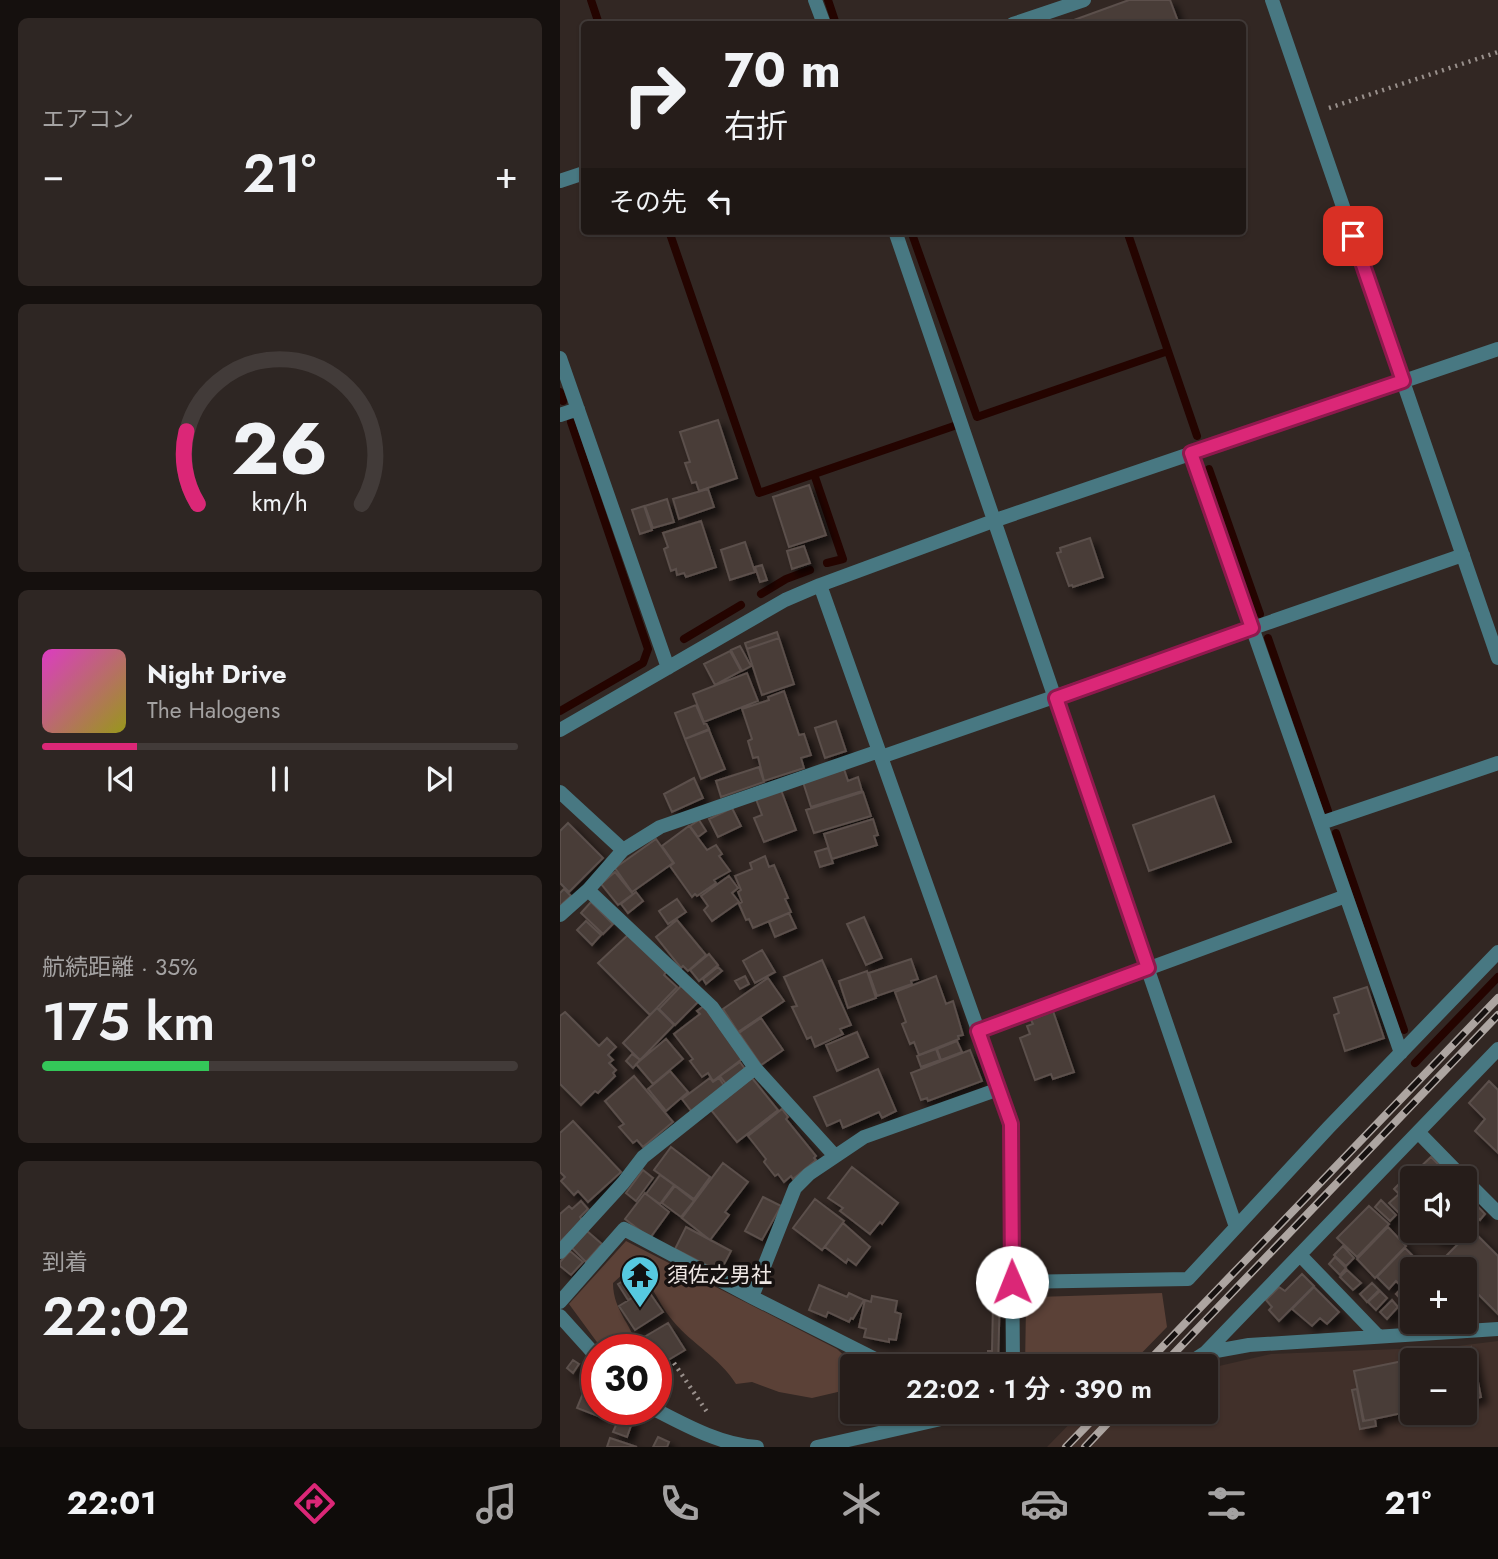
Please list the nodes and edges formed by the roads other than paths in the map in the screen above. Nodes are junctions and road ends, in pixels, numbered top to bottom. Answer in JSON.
{"nodes":[{"id":1,"x":815,"y":0,"type":"edge"},
{"id":2,"x":1084,"y":0,"type":"edge"},
{"id":3,"x":1272,"y":0,"type":"edge"},
{"id":4,"x":1040,"y":7,"type":"edge"},
{"id":5,"x":823,"y":21,"type":"edge"},
{"id":6,"x":1018,"y":21,"type":"edge"},
{"id":7,"x":581,"y":174,"type":"edge"},
{"id":8,"x":560,"y":181,"type":"edge"},
{"id":9,"x":896,"y":235,"type":"edge"},
{"id":10,"x":1498,"y":349,"type":"edge"},
{"id":11,"x":560,"y":358,"type":"edge"},
{"id":12,"x":1403,"y":381,"type":"junction"},
{"id":13,"x":578,"y":409,"type":"junction"},
{"id":14,"x":560,"y":415,"type":"edge"},
{"id":15,"x":1191,"y":453,"type":"junction"},
{"id":16,"x":996,"y":520,"type":"junction"},
{"id":17,"x":1463,"y":555,"type":"junction"},
{"id":18,"x":820,"y":585,"type":"junction"},
{"id":19,"x":1252,"y":628,"type":"junction"},
{"id":20,"x":1498,"y":658,"type":"edge"},
{"id":21,"x":668,"y":668,"type":"junction"},
{"id":22,"x":1056,"y":698,"type":"junction"},
{"id":23,"x":560,"y":730,"type":"edge"},
{"id":24,"x":880,"y":754,"type":"junction"},
{"id":25,"x":1498,"y":763,"type":"edge"},
{"id":26,"x":560,"y":792,"type":"edge"},
{"id":27,"x":1321,"y":822,"type":"junction"},
{"id":28,"x":623,"y":850,"type":"junction"},
{"id":29,"x":588,"y":890,"type":"junction"},
{"id":30,"x":1346,"y":897,"type":"junction"},
{"id":31,"x":560,"y":915,"type":"edge"},
{"id":32,"x":1498,"y":952,"type":"edge"},
{"id":33,"x":1148,"y":968,"type":"junction"},
{"id":34,"x":978,"y":1031,"type":"junction"},
{"id":35,"x":1498,"y":1049,"type":"edge"},
{"id":36,"x":1401,"y":1053,"type":"junction"},
{"id":37,"x":755,"y":1068,"type":"junction"},
{"id":38,"x":999,"y":1089,"type":"junction"},
{"id":39,"x":1418,"y":1132,"type":"junction"},
{"id":40,"x":835,"y":1156,"type":"junction"},
{"id":41,"x":1451,"y":1166,"type":"edge"},
{"id":42,"x":1477,"y":1192,"type":"edge"},
{"id":43,"x":1498,"y":1213,"type":"edge"},
{"id":44,"x":1236,"y":1227,"type":"junction"},
{"id":45,"x":560,"y":1252,"type":"edge"},
{"id":46,"x":1300,"y":1255,"type":"junction"},
{"id":47,"x":1012,"y":1282,"type":"junction"},
{"id":48,"x":752,"y":1297,"type":"junction"},
{"id":49,"x":560,"y":1302,"type":"edge"},
{"id":50,"x":560,"y":1316,"type":"edge"},
{"id":51,"x":1498,"y":1329,"type":"edge"},
{"id":52,"x":1379,"y":1337,"type":"junction"},
{"id":53,"x":581,"y":1339,"type":"edge"},
{"id":54,"x":1205,"y":1353,"type":"joint"},
{"id":55,"x":865,"y":1354,"type":"edge"},
{"id":56,"x":1013,"y":1354,"type":"edge"},
{"id":57,"x":672,"y":1418,"type":"edge"},
{"id":58,"x":919,"y":1424,"type":"edge"},
{"id":59,"x":757,"y":1447,"type":"edge"},
{"id":60,"x":817,"y":1447,"type":"edge"}],
"edges":[{"from":1,"to":5,"type":"street"},
{"from":2,"to":4,"type":"street"},
{"from":3,"to":12,"type":"street"},
{"from":4,"to":6,"type":"street"},
{"from":7,"to":8,"type":"street"},
{"from":9,"to":16,"type":"street"},
{"from":10,"to":12,"type":"street"},
{"from":11,"to":13,"type":"street"},
{"from":12,"to":15,"type":"street"},
{"from":12,"to":17,"type":"street"},
{"from":13,"to":14,"type":"street"},
{"from":13,"to":21,"type":"street"},
{"from":15,"to":16,"type":"street"},
{"from":15,"to":19,"type":"street"},
{"from":16,"to":18,"type":"street"},
{"from":16,"to":22,"type":"street"},
{"from":17,"to":19,"type":"street"},
{"from":17,"to":20,"type":"street"},
{"from":18,"to":21,"type":"street"},
{"from":18,"to":24,"type":"street"},
{"from":19,"to":22,"type":"street"},
{"from":19,"to":27,"type":"street"},
{"from":21,"to":23,"type":"street"},
{"from":22,"to":24,"type":"street"},
{"from":22,"to":33,"type":"street"},
{"from":24,"to":28,"type":"street"},
{"from":24,"to":34,"type":"street"},
{"from":25,"to":27,"type":"street"},
{"from":26,"to":28,"type":"street"},
{"from":27,"to":30,"type":"street"},
{"from":28,"to":29,"type":"street"},
{"from":29,"to":31,"type":"street"},
{"from":29,"to":37,"type":"street"},
{"from":30,"to":33,"type":"street"},
{"from":30,"to":36,"type":"street"},
{"from":32,"to":36,"type":"street"},
{"from":33,"to":34,"type":"street"},
{"from":33,"to":44,"type":"street"},
{"from":34,"to":38,"type":"street"},
{"from":35,"to":39,"type":"street"},
{"from":36,"to":44,"type":"street"},
{"from":37,"to":40,"type":"street"},
{"from":37,"to":45,"type":"street"},
{"from":38,"to":40,"type":"street"},
{"from":38,"to":47,"type":"street"},
{"from":39,"to":41,"type":"street"},
{"from":39,"to":46,"type":"street"},
{"from":40,"to":48,"type":"street"},
{"from":42,"to":43,"type":"street"},
{"from":44,"to":47,"type":"street"},
{"from":46,"to":52,"type":"street"},
{"from":46,"to":54,"type":"street"},
{"from":47,"to":56,"type":"street"},
{"from":48,"to":49,"type":"street"},
{"from":48,"to":55,"type":"street"},
{"from":50,"to":53,"type":"street"},
{"from":51,"to":52,"type":"street"},
{"from":52,"to":54,"type":"street"},
{"from":57,"to":59,"type":"street"},
{"from":58,"to":60,"type":"street"}]}
